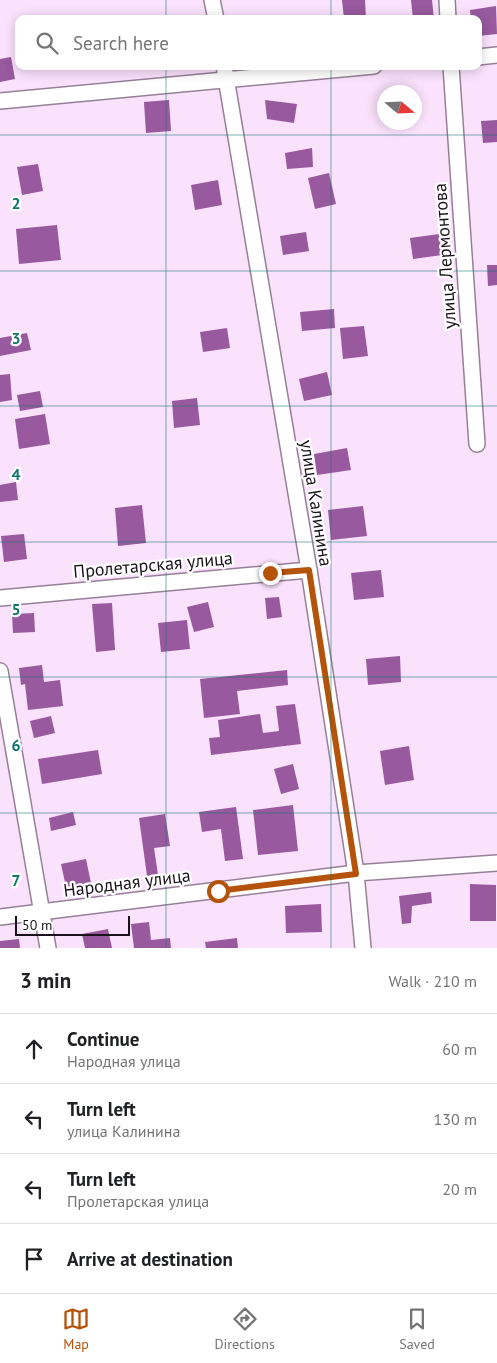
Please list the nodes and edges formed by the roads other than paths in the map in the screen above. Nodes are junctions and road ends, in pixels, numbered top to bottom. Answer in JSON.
{"nodes":[{"id":1,"x":212,"y":0,"type":"edge"},
{"id":2,"x":447,"y":0,"type":"edge"},
{"id":3,"x":215,"y":15,"type":"edge"},
{"id":4,"x":448,"y":15,"type":"edge"},
{"id":5,"x":497,"y":55,"type":"edge"},
{"id":6,"x":482,"y":56,"type":"edge"},
{"id":7,"x":289,"y":70,"type":"edge"},
{"id":8,"x":451,"y":70,"type":"edge"},
{"id":9,"x":226,"y":73,"type":"edge"},
{"id":10,"x":0,"y":101,"type":"edge"},
{"id":11,"x":477,"y":444,"type":"dead end"},
{"id":12,"x":309,"y":570,"type":"junction"},
{"id":13,"x":0,"y":598,"type":"edge"},
{"id":14,"x":0,"y":671,"type":"edge"},
{"id":15,"x":497,"y":863,"type":"edge"},
{"id":16,"x":356,"y":874,"type":"junction"},
{"id":17,"x":41,"y":913,"type":"junction"},
{"id":18,"x":0,"y":917,"type":"edge"},
{"id":19,"x":48,"y":948,"type":"edge"},
{"id":20,"x":363,"y":948,"type":"edge"}],
"edges":[{"from":1,"to":3,"type":"street"},
{"from":2,"to":4,"type":"street"},
{"from":5,"to":6,"type":"street"},
{"from":7,"to":9,"type":"street"},
{"from":8,"to":11,"type":"street","name":"улица Лермонтова"},
{"from":9,"to":10,"type":"street"},
{"from":9,"to":12,"type":"street","name":"улица Калинина"},
{"from":12,"to":13,"type":"street","name":"Пролетарская улица"},
{"from":12,"to":16,"type":"street","name":"улица Калинина"},
{"from":14,"to":17,"type":"street"},
{"from":15,"to":16,"type":"street","name":"Народная улица"},
{"from":16,"to":17,"type":"street","name":"Народная улица"},
{"from":16,"to":20,"type":"street","name":"улица Калинина"},
{"from":17,"to":18,"type":"street","name":"Народная улица"},
{"from":17,"to":19,"type":"street"}]}
